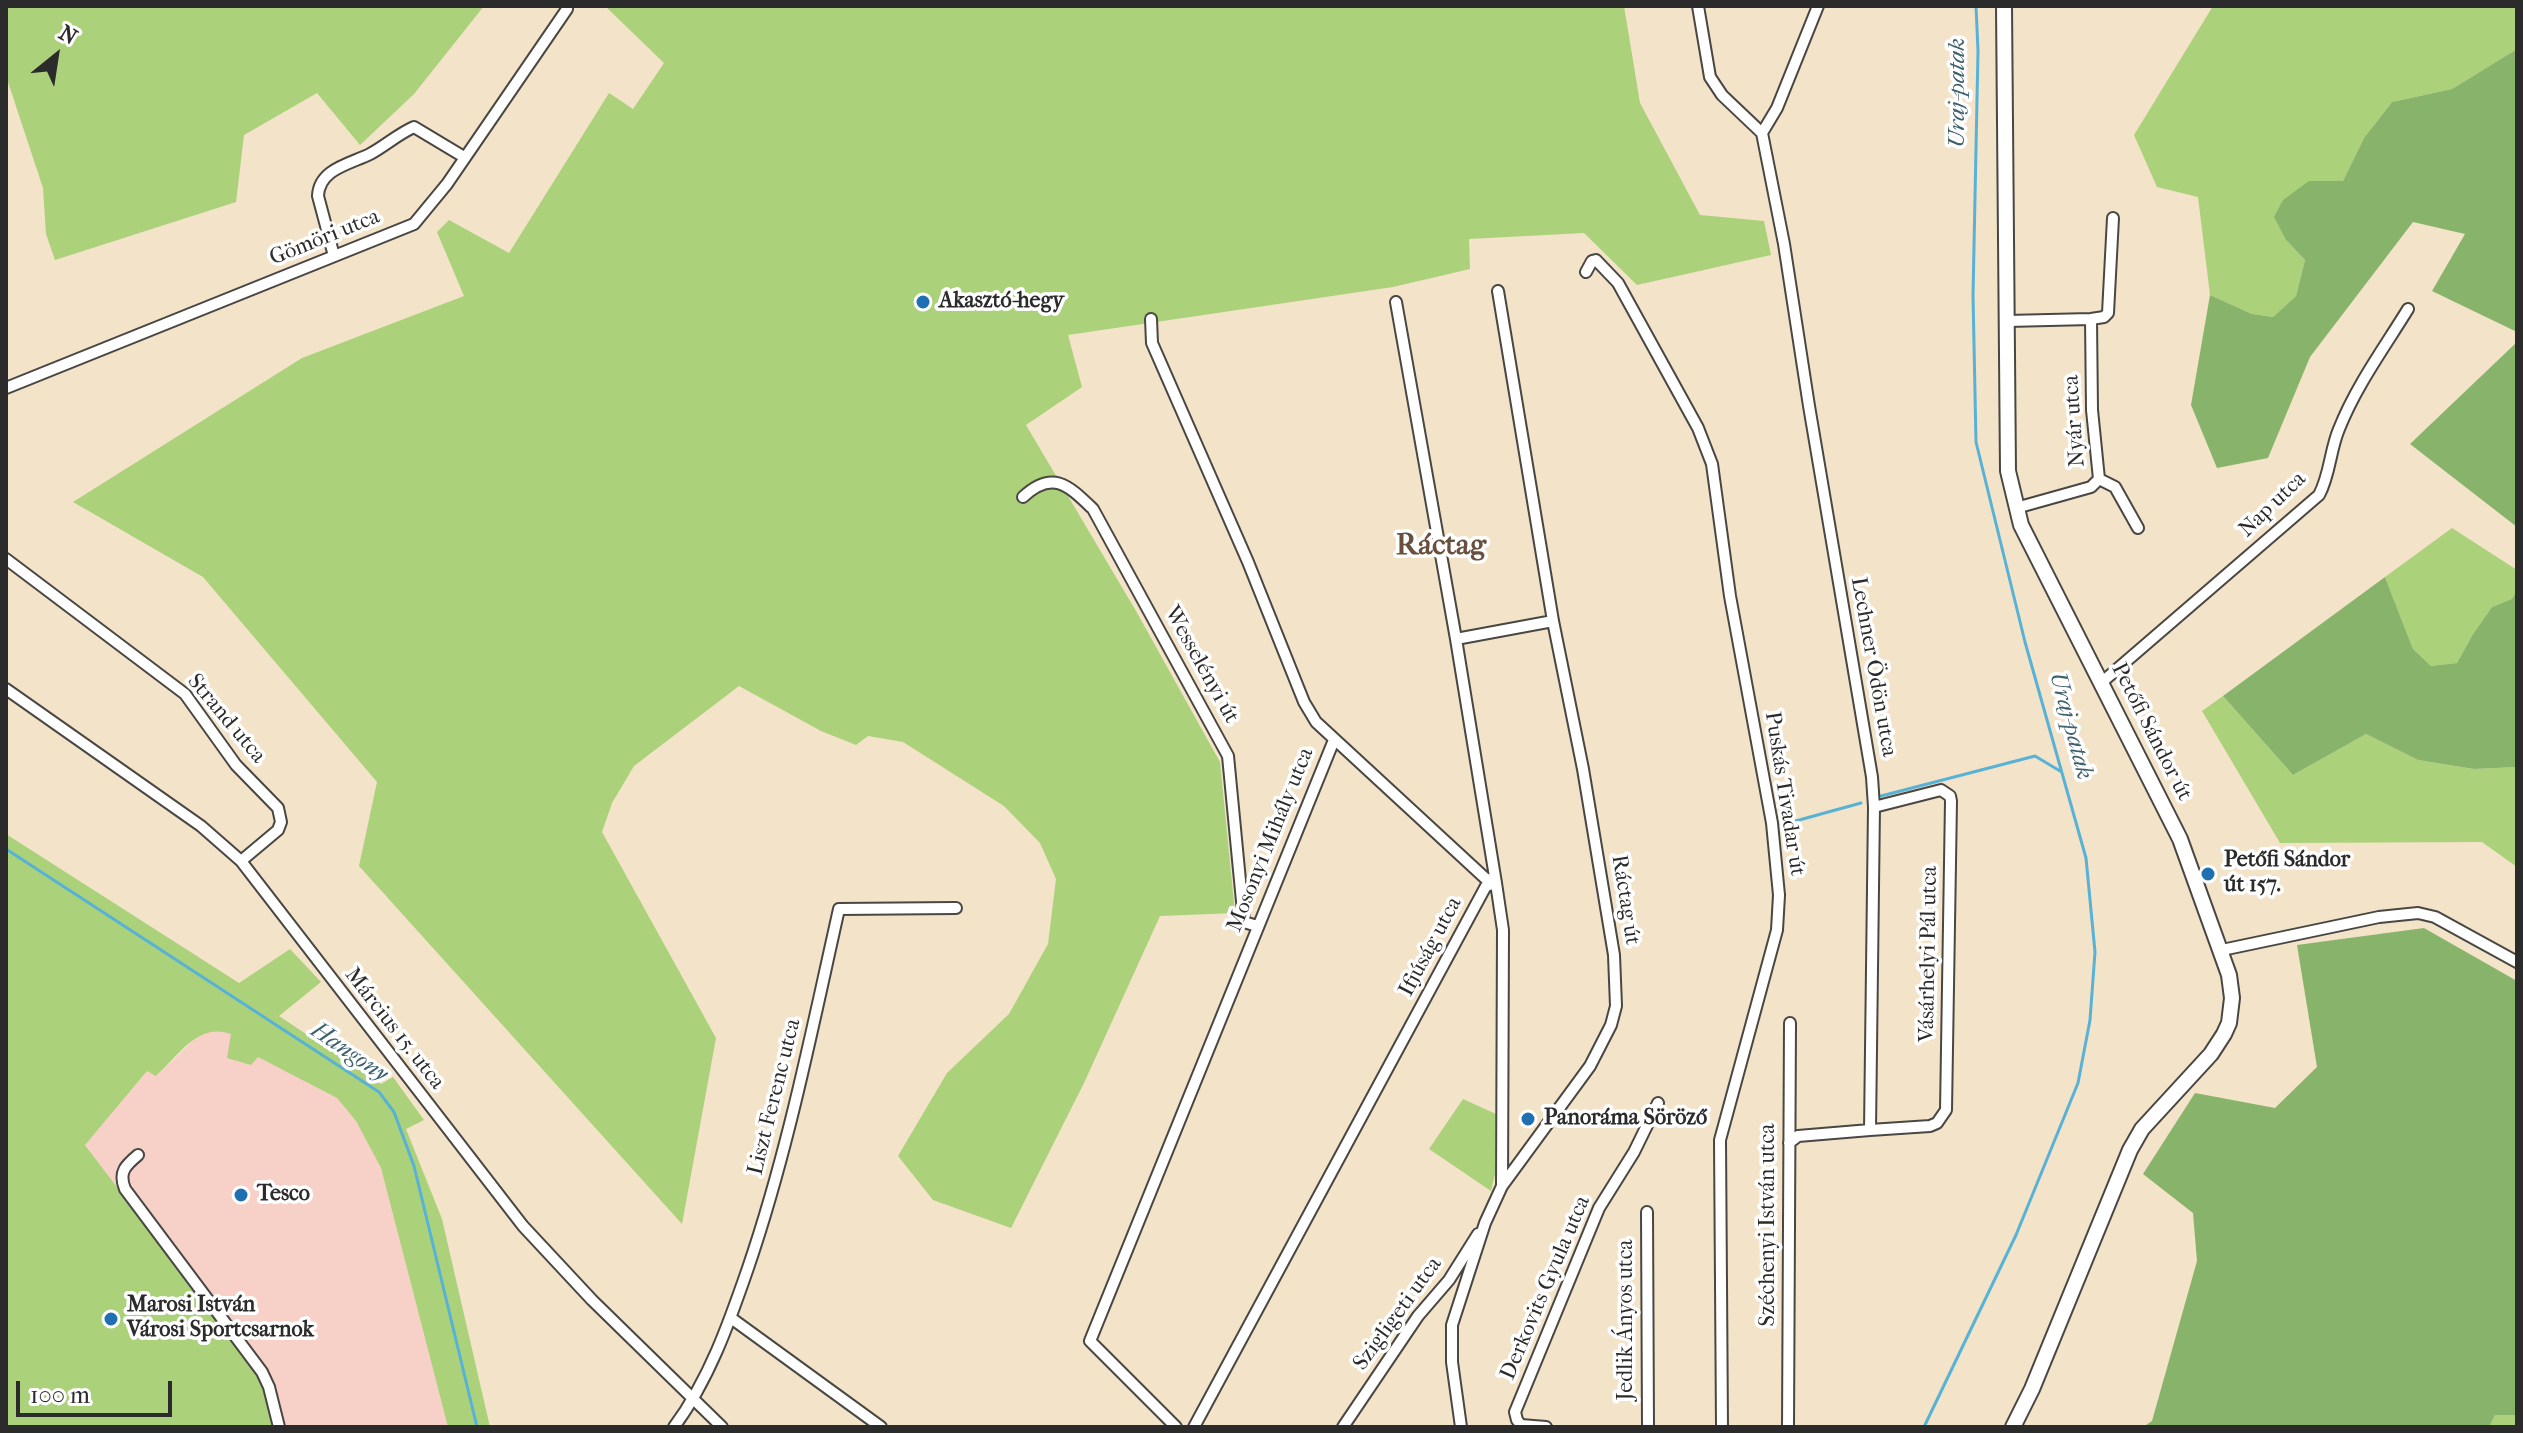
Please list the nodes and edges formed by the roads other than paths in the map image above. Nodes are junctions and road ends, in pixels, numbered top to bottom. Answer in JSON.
{"nodes":[{"id":1,"x":1698,"y":6,"type":"edge"},
{"id":2,"x":1818,"y":6,"type":"edge"},
{"id":3,"x":2004,"y":6,"type":"edge"},
{"id":4,"x":567,"y":9,"type":"dead end"},
{"id":5,"x":1762,"y":133,"type":"junction"},
{"id":6,"x":464,"y":157,"type":"junction"},
{"id":7,"x":2113,"y":218,"type":"dead end"},
{"id":8,"x":334,"y":256,"type":"junction"},
{"id":9,"x":1586,"y":272,"type":"dead end"},
{"id":10,"x":1498,"y":291,"type":"dead end"},
{"id":11,"x":1396,"y":302,"type":"dead end"},
{"id":12,"x":2408,"y":309,"type":"dead end"},
{"id":13,"x":1151,"y":319,"type":"dead end"},
{"id":14,"x":2091,"y":319,"type":"junction"},
{"id":15,"x":2007,"y":321,"type":"junction"},
{"id":16,"x":6,"y":388,"type":"edge"},
{"id":17,"x":2099,"y":479,"type":"junction"},
{"id":18,"x":1023,"y":497,"type":"dead end"},
{"id":19,"x":2016,"y":508,"type":"junction"},
{"id":20,"x":2138,"y":528,"type":"dead end"},
{"id":21,"x":6,"y":559,"type":"edge"},
{"id":22,"x":1553,"y":621,"type":"junction"},
{"id":23,"x":1456,"y":639,"type":"junction"},
{"id":24,"x":2101,"y":683,"type":"junction"},
{"id":25,"x":6,"y":689,"type":"edge"},
{"id":26,"x":1334,"y":740,"type":"junction"},
{"id":27,"x":1874,"y":807,"type":"junction"},
{"id":28,"x":241,"y":861,"type":"junction"},
{"id":29,"x":1496,"y":883,"type":"junction"},
{"id":30,"x":956,"y":908,"type":"dead end"},
{"id":31,"x":1257,"y":926,"type":"junction"},
{"id":32,"x":2222,"y":950,"type":"junction"},
{"id":33,"x":2517,"y":962,"type":"edge"},
{"id":34,"x":1790,"y":1023,"type":"dead end"},
{"id":35,"x":1658,"y":1103,"type":"dead end"},
{"id":36,"x":1870,"y":1130,"type":"junction"},
{"id":37,"x":1789,"y":1143,"type":"junction"},
{"id":38,"x":138,"y":1155,"type":"dead end"},
{"id":39,"x":1502,"y":1186,"type":"junction"},
{"id":40,"x":1647,"y":1212,"type":"dead end"},
{"id":41,"x":1485,"y":1223,"type":"junction"},
{"id":42,"x":731,"y":1318,"type":"junction"},
{"id":43,"x":694,"y":1400,"type":"junction"},
{"id":44,"x":1347,"y":1425,"type":"edge"},
{"id":45,"x":279,"y":1427,"type":"edge"},
{"id":46,"x":674,"y":1427,"type":"edge"},
{"id":47,"x":722,"y":1427,"type":"edge"},
{"id":48,"x":881,"y":1427,"type":"edge"},
{"id":49,"x":1176,"y":1427,"type":"edge"},
{"id":50,"x":1194,"y":1427,"type":"edge"},
{"id":51,"x":1461,"y":1427,"type":"edge"},
{"id":52,"x":1546,"y":1427,"type":"edge"},
{"id":53,"x":1648,"y":1427,"type":"edge"},
{"id":54,"x":1722,"y":1427,"type":"edge"},
{"id":55,"x":1788,"y":1427,"type":"edge"},
{"id":56,"x":2013,"y":1427,"type":"edge"}],
"edges":[{"from":1,"to":5,"type":"street"},
{"from":2,"to":5,"type":"street"},
{"from":3,"to":15,"type":"street","name":"Petőfi Sándor út"},
{"from":4,"to":6,"type":"street","name":"Gömöri utca"},
{"from":5,"to":27,"type":"street","name":"Lechner Ödön utca"},
{"from":6,"to":8,"type":"street","name":"Gömöri utca"},
{"from":6,"to":8,"type":"street"},
{"from":7,"to":14,"type":"street"},
{"from":8,"to":16,"type":"street","name":"Gömöri utca"},
{"from":9,"to":54,"type":"street","name":"Puskás Tivadar út"},
{"from":10,"to":22,"type":"street","name":"Ráctag út"},
{"from":11,"to":23,"type":"street"},
{"from":12,"to":24,"type":"street","name":"Nap utca"},
{"from":13,"to":26,"type":"street","name":"Mosonyi Mihály utca"},
{"from":14,"to":15,"type":"street"},
{"from":14,"to":17,"type":"street","name":"Nyár utca"},
{"from":15,"to":19,"type":"street","name":"Petőfi Sándor út"},
{"from":17,"to":19,"type":"street","name":"Nyár utca"},
{"from":17,"to":20,"type":"street"},
{"from":18,"to":31,"type":"street","name":"Wesselényi út"},
{"from":19,"to":24,"type":"street","name":"Petőfi Sándor út"},
{"from":21,"to":28,"type":"street","name":"Strand utca"},
{"from":22,"to":23,"type":"street"},
{"from":22,"to":39,"type":"street","name":"Ráctag út"},
{"from":23,"to":29,"type":"street"},
{"from":24,"to":32,"type":"street","name":"Petőfi Sándor út"},
{"from":25,"to":28,"type":"street","name":"Március 15. utca"},
{"from":26,"to":29,"type":"street"},
{"from":26,"to":31,"type":"street","name":"Mosonyi Mihály utca"},
{"from":27,"to":36,"type":"street","name":"Lechner Ödön utca"},
{"from":27,"to":36,"type":"street","name":"Vásárhelyi Pál utca"},
{"from":28,"to":43,"type":"street","name":"Március 15. utca"},
{"from":29,"to":39,"type":"street"},
{"from":29,"to":50,"type":"street","name":"Ifjúság utca"},
{"from":30,"to":42,"type":"street","name":"Liszt Ferenc utca"},
{"from":31,"to":49,"type":"street","name":"Mosonyi Mihály utca"},
{"from":32,"to":33,"type":"street"},
{"from":32,"to":56,"type":"street","name":"Petőfi Sándor út"},
{"from":34,"to":37,"type":"street","name":"Széchenyi István utca"},
{"from":35,"to":52,"type":"street","name":"Derkovits Gyula utca"},
{"from":36,"to":37,"type":"street"},
{"from":37,"to":55,"type":"street","name":"Széchenyi István utca"},
{"from":38,"to":45,"type":"street"},
{"from":39,"to":41,"type":"street"},
{"from":40,"to":53,"type":"street","name":"Jedlik Ányos utca"},
{"from":41,"to":44,"type":"street","name":"Szigligeti utca"},
{"from":41,"to":51,"type":"street"},
{"from":42,"to":43,"type":"street","name":"Liszt Ferenc utca"},
{"from":42,"to":48,"type":"street"},
{"from":43,"to":46,"type":"street","name":"Liszt Ferenc utca"},
{"from":43,"to":47,"type":"street","name":"Március 15. utca"}]}
